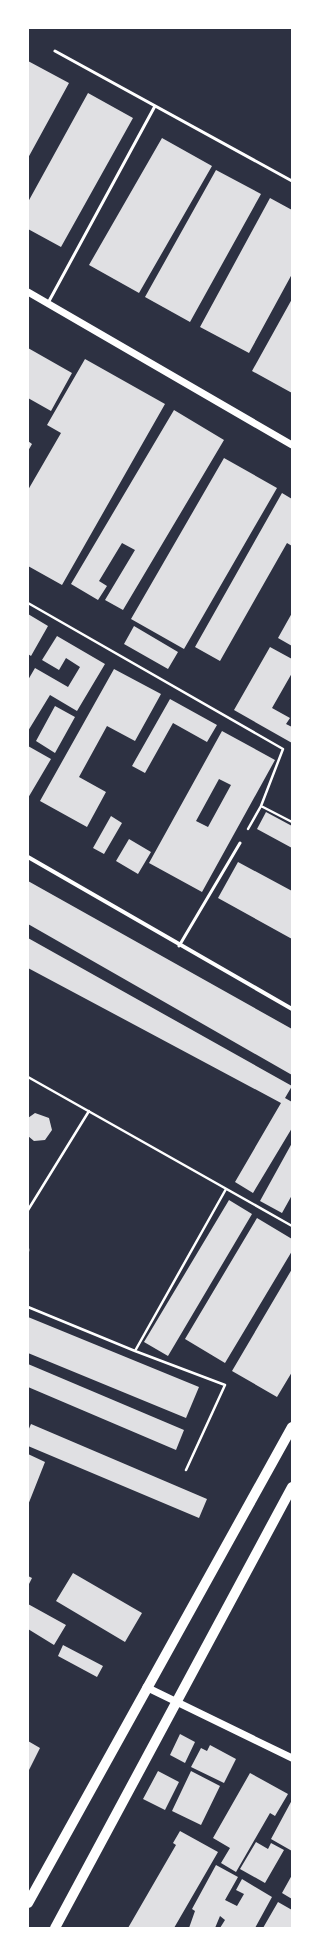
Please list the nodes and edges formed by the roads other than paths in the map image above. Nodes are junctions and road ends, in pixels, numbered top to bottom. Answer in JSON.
{"nodes":[{"id":1,"x":55,"y":51,"type":"dead end"},
{"id":2,"x":155,"y":106,"type":"junction"},
{"id":3,"x":292,"y":181,"type":"edge"},
{"id":4,"x":28,"y":292,"type":"edge"},
{"id":5,"x":48,"y":303,"type":"junction"},
{"id":6,"x":292,"y":445,"type":"edge"},
{"id":7,"x":240,"y":843,"type":"road end"},
{"id":8,"x":28,"y":857,"type":"edge"},
{"id":9,"x":179,"y":946,"type":"junction"},
{"id":10,"x":292,"y":1009,"type":"edge"},
{"id":11,"x":292,"y":1426,"type":"edge"},
{"id":12,"x":292,"y":1487,"type":"edge"},
{"id":13,"x":146,"y":1687,"type":"junction"},
{"id":14,"x":177,"y":1701,"type":"junction"},
{"id":15,"x":292,"y":1758,"type":"edge"},
{"id":16,"x":28,"y":1903,"type":"edge"},
{"id":17,"x":55,"y":1928,"type":"edge"}],
"edges":[{"from":1,"to":2,"type":"lane"},
{"from":2,"to":3,"type":"lane"},
{"from":2,"to":5,"type":"lane"},
{"from":4,"to":5,"type":"street"},
{"from":5,"to":6,"type":"street"},
{"from":7,"to":9,"type":"lane"},
{"from":8,"to":9,"type":"street"},
{"from":9,"to":10,"type":"street"},
{"from":11,"to":13,"type":"main road"},
{"from":12,"to":14,"type":"main road"},
{"from":13,"to":14,"type":"street"},
{"from":13,"to":16,"type":"main road"},
{"from":14,"to":15,"type":"street"},
{"from":14,"to":17,"type":"main road"}]}
